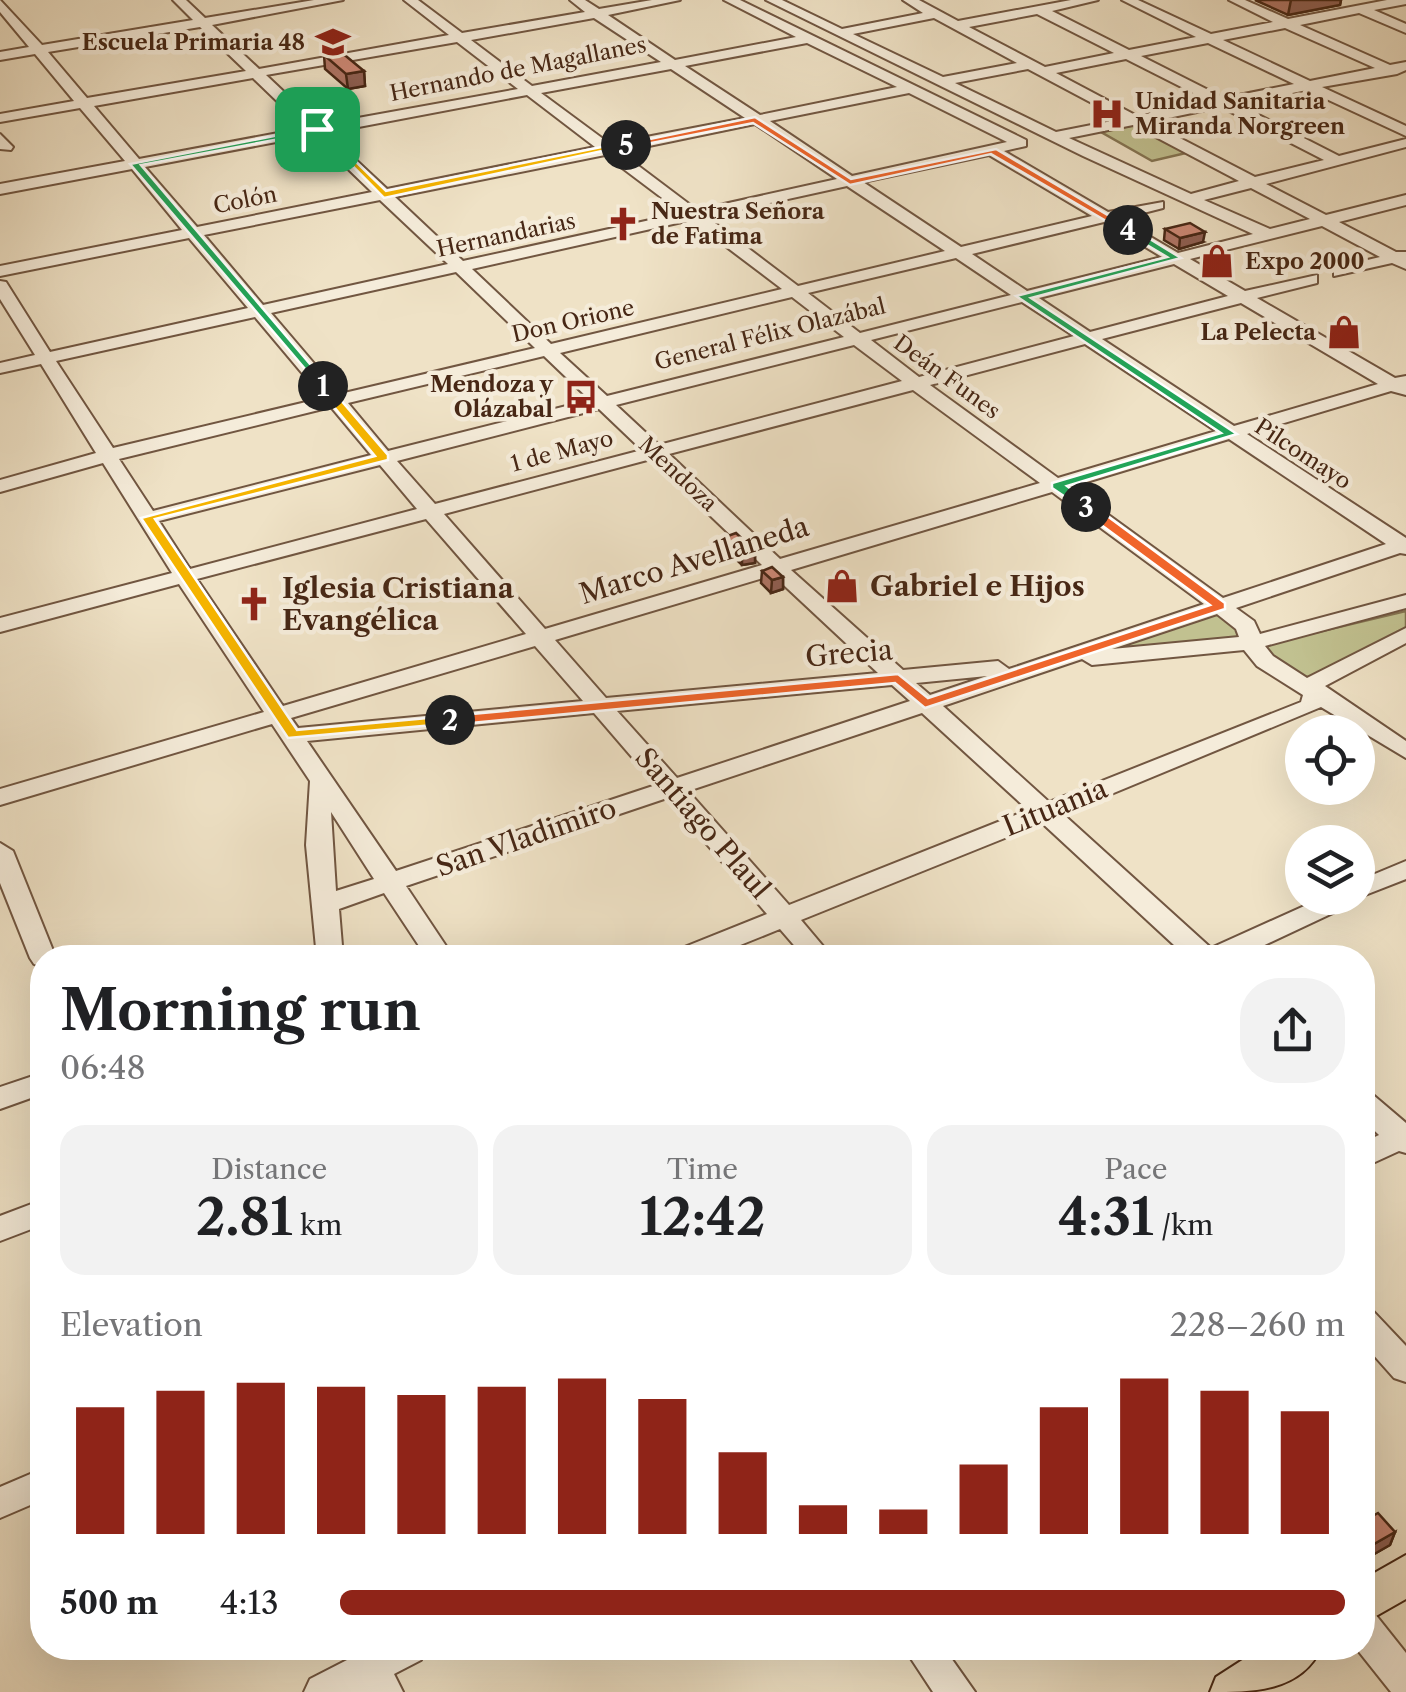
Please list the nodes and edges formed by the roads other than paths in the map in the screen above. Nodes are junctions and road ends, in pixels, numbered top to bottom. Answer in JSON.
{"nodes":[{"id":1,"x":180,"y":0,"type":"edge"},
{"id":2,"x":337,"y":0,"type":"edge"},
{"id":3,"x":410,"y":0,"type":"edge"},
{"id":4,"x":576,"y":0,"type":"edge"},
{"id":5,"x":674,"y":0,"type":"edge"},
{"id":6,"x":730,"y":0,"type":"edge"},
{"id":7,"x":772,"y":0,"type":"edge"},
{"id":8,"x":909,"y":0,"type":"edge"},
{"id":9,"x":1092,"y":0,"type":"edge"},
{"id":10,"x":1128,"y":0,"type":"edge"},
{"id":11,"x":1235,"y":0,"type":"edge"},
{"id":12,"x":1338,"y":0,"type":"edge"},
{"id":13,"x":1406,"y":0,"type":"edge"},
{"id":14,"x":0,"y":1,"type":"edge"},
{"id":15,"x":1359,"y":9,"type":"junction"},
{"id":16,"x":1039,"y":10,"type":"junction"},
{"id":17,"x":596,"y":14,"type":"junction"},
{"id":18,"x":936,"y":14,"type":"junction"},
{"id":19,"x":203,"y":22,"type":"junction"},
{"id":20,"x":957,"y":24,"type":"junction"},
{"id":21,"x":1286,"y":24,"type":"junction"},
{"id":22,"x":1406,"y":29,"type":"edge"},
{"id":23,"x":840,"y":32,"type":"junction"},
{"id":24,"x":459,"y":37,"type":"junction"},
{"id":25,"x":808,"y":38,"type":"junction"},
{"id":26,"x":1210,"y":38,"type":"junction"},
{"id":27,"x":40,"y":49,"type":"junction"},
{"id":28,"x":1128,"y":54,"type":"junction"},
{"id":29,"x":0,"y":56,"type":"edge"},
{"id":30,"x":671,"y":63,"type":"junction"},
{"id":31,"x":1406,"y":66,"type":"edge"},
{"id":32,"x":1037,"y":67,"type":"junction"},
{"id":33,"x":1388,"y":69,"type":"junction"},
{"id":34,"x":258,"y":73,"type":"junction"},
{"id":35,"x":1406,"y":78,"type":"edge"},
{"id":36,"x":944,"y":81,"type":"junction"},
{"id":37,"x":1310,"y":85,"type":"junction"},
{"id":38,"x":910,"y":89,"type":"junction"},
{"id":39,"x":529,"y":90,"type":"junction"},
{"id":40,"x":85,"y":103,"type":"junction"},
{"id":41,"x":1225,"y":104,"type":"junction"},
{"id":42,"x":0,"y":118,"type":"edge"},
{"id":43,"x":755,"y":120,"type":"junction"},
{"id":44,"x":1139,"y":120,"type":"junction"},
{"id":45,"x":317,"y":129,"type":"junction"},
{"id":46,"x":1406,"y":132,"type":"edge"},
{"id":47,"x":1057,"y":136,"type":"junction"},
{"id":48,"x":1406,"y":143,"type":"edge"},
{"id":49,"x":607,"y":149,"type":"junction"},
{"id":50,"x":993,"y":151,"type":"junction"},
{"id":51,"x":1336,"y":160,"type":"junction"},
{"id":52,"x":135,"y":164,"type":"junction"},
{"id":53,"x":850,"y":182,"type":"junction"},
{"id":54,"x":1252,"y":182,"type":"junction"},
{"id":55,"x":0,"y":189,"type":"edge"},
{"id":56,"x":384,"y":194,"type":"junction"},
{"id":57,"x":1189,"y":199,"type":"junction"},
{"id":58,"x":1406,"y":200,"type":"edge"},
{"id":59,"x":1158,"y":205,"type":"dead end"},
{"id":60,"x":696,"y":216,"type":"junction"},
{"id":61,"x":1106,"y":217,"type":"junction"},
{"id":62,"x":1325,"y":220,"type":"junction"},
{"id":63,"x":193,"y":233,"type":"junction"},
{"id":64,"x":1268,"y":234,"type":"junction"},
{"id":65,"x":957,"y":254,"type":"junction"},
{"id":66,"x":1176,"y":258,"type":"junction"},
{"id":67,"x":1402,"y":259,"type":"edge"},
{"id":68,"x":462,"y":268,"type":"junction"},
{"id":69,"x":0,"y":272,"type":"edge"},
{"id":70,"x":1340,"y":272,"type":"dead end"},
{"id":71,"x":1310,"y":280,"type":"dead end"},
{"id":72,"x":0,"y":286,"type":"edge"},
{"id":73,"x":796,"y":291,"type":"junction"},
{"id":74,"x":1022,"y":296,"type":"junction"},
{"id":75,"x":1242,"y":297,"type":"junction"},
{"id":76,"x":259,"y":310,"type":"junction"},
{"id":77,"x":857,"y":338,"type":"junction"},
{"id":78,"x":1086,"y":339,"type":"junction"},
{"id":79,"x":548,"y":349,"type":"junction"},
{"id":80,"x":44,"y":358,"type":"junction"},
{"id":81,"x":0,"y":368,"type":"edge"},
{"id":82,"x":916,"y":383,"type":"junction"},
{"id":83,"x":1402,"y":386,"type":"edge"},
{"id":84,"x":336,"y":402,"type":"junction"},
{"id":85,"x":602,"y":403,"type":"junction"},
{"id":86,"x":1231,"y":434,"type":"junction"},
{"id":87,"x":656,"y":452,"type":"junction"},
{"id":88,"x":108,"y":458,"type":"junction"},
{"id":89,"x":383,"y":458,"type":"junction"},
{"id":90,"x":1057,"y":485,"type":"junction"},
{"id":91,"x":0,"y":486,"type":"edge"},
{"id":92,"x":430,"y":511,"type":"junction"},
{"id":93,"x":147,"y":518,"type":"junction"},
{"id":94,"x":1405,"y":546,"type":"edge"},
{"id":95,"x":776,"y":566,"type":"junction"},
{"id":96,"x":184,"y":576,"type":"junction"},
{"id":97,"x":1406,"y":602,"type":"edge"},
{"id":98,"x":1220,"y":606,"type":"junction"},
{"id":99,"x":0,"y":625,"type":"edge"},
{"id":100,"x":1406,"y":636,"type":"edge"},
{"id":101,"x":539,"y":638,"type":"junction"},
{"id":102,"x":1255,"y":642,"type":"junction"},
{"id":103,"x":1042,"y":663,"type":"junction"},
{"id":104,"x":898,"y":678,"type":"junction"},
{"id":105,"x":1314,"y":692,"type":"junction"},
{"id":106,"x":925,"y":704,"type":"junction"},
{"id":107,"x":602,"y":706,"type":"junction"},
{"id":108,"x":278,"y":715,"type":"junction"},
{"id":109,"x":293,"y":735,"type":"junction"},
{"id":110,"x":1406,"y":751,"type":"edge"},
{"id":111,"x":322,"y":778,"type":"junction"},
{"id":112,"x":672,"y":788,"type":"junction"},
{"id":113,"x":0,"y":797,"type":"edge"},
{"id":114,"x":1046,"y":811,"type":"junction"},
{"id":115,"x":0,"y":850,"type":"edge"},
{"id":116,"x":1406,"y":868,"type":"edge"},
{"id":117,"x":390,"y":883,"type":"junction"},
{"id":118,"x":1375,"y":883,"type":"edge"},
{"id":119,"x":328,"y":903,"type":"junction"},
{"id":120,"x":1305,"y":915,"type":"edge"},
{"id":121,"x":784,"y":916,"type":"junction"},
{"id":122,"x":38,"y":945,"type":"edge"},
{"id":123,"x":330,"y":945,"type":"edge"},
{"id":124,"x":432,"y":945,"type":"edge"},
{"id":125,"x":712,"y":945,"type":"edge"},
{"id":126,"x":809,"y":945,"type":"edge"},
{"id":127,"x":1195,"y":945,"type":"edge"},
{"id":128,"x":1238,"y":945,"type":"edge"},
{"id":129,"x":30,"y":1087,"type":"edge"},
{"id":130,"x":0,"y":1098,"type":"edge"},
{"id":131,"x":1375,"y":1113,"type":"edge"},
{"id":132,"x":1404,"y":1138,"type":"edge"},
{"id":133,"x":1375,"y":1151,"type":"edge"},
{"id":134,"x":30,"y":1217,"type":"edge"},
{"id":135,"x":0,"y":1229,"type":"edge"},
{"id":136,"x":1375,"y":1334,"type":"edge"},
{"id":137,"x":1406,"y":1368,"type":"edge"},
{"id":138,"x":30,"y":1489,"type":"edge"},
{"id":139,"x":0,"y":1503,"type":"edge"},
{"id":140,"x":1406,"y":1575,"type":"edge"},
{"id":141,"x":1375,"y":1595,"type":"edge"},
{"id":142,"x":1375,"y":1643,"type":"edge"},
{"id":143,"x":931,"y":1660,"type":"edge"},
{"id":144,"x":1280,"y":1660,"type":"edge"},
{"id":145,"x":371,"y":1669,"type":"edge"},
{"id":146,"x":1406,"y":1682,"type":"edge"},
{"id":147,"x":323,"y":1692,"type":"edge"},
{"id":148,"x":956,"y":1692,"type":"edge"},
{"id":149,"x":1232,"y":1692,"type":"edge"}],
"edges":[{"from":1,"to":19,"type":"street","name":"Mendoza"},
{"from":2,"to":19,"type":"street"},
{"from":3,"to":24,"type":"street","name":"Deán Funes"},
{"from":4,"to":17,"type":"street","name":"Pilcomayo"},
{"from":5,"to":17,"type":"street"},
{"from":6,"to":25,"type":"street"},
{"from":7,"to":23,"type":"street"},
{"from":8,"to":18,"type":"street"},
{"from":9,"to":16,"type":"street"},
{"from":10,"to":26,"type":"street"},
{"from":11,"to":21,"type":"street"},
{"from":12,"to":15,"type":"street"},
{"from":13,"to":15,"type":"street"},
{"from":14,"to":27,"type":"street","name":"Santiago Plaul"},
{"from":15,"to":21,"type":"street"},
{"from":15,"to":22,"type":"street"},
{"from":16,"to":20,"type":"street"},
{"from":16,"to":28,"type":"street"},
{"from":17,"to":24,"type":"street"},
{"from":17,"to":30,"type":"street","name":"Pilcomayo"},
{"from":18,"to":20,"type":"street"},
{"from":18,"to":23,"type":"street"},
{"from":19,"to":27,"type":"street"},
{"from":19,"to":34,"type":"street","name":"Mendoza"},
{"from":20,"to":32,"type":"street"},
{"from":21,"to":26,"type":"street"},
{"from":21,"to":33,"type":"street"},
{"from":23,"to":36,"type":"street"},
{"from":24,"to":34,"type":"street"},
{"from":24,"to":39,"type":"street","name":"Deán Funes"},
{"from":25,"to":30,"type":"street","name":"Hernando de Magallanes"},
{"from":25,"to":38,"type":"street"},
{"from":26,"to":28,"type":"street"},
{"from":26,"to":37,"type":"street"},
{"from":27,"to":29,"type":"street"},
{"from":27,"to":40,"type":"street","name":"Santiago Plaul"},
{"from":28,"to":32,"type":"street"},
{"from":28,"to":41,"type":"street"},
{"from":30,"to":39,"type":"street","name":"Hernando de Magallanes"},
{"from":30,"to":43,"type":"street","name":"Pilcomayo"},
{"from":31,"to":33,"type":"street"},
{"from":32,"to":36,"type":"street"},
{"from":32,"to":44,"type":"street"},
{"from":33,"to":35,"type":"street"},
{"from":33,"to":37,"type":"street"},
{"from":34,"to":40,"type":"street"},
{"from":34,"to":45,"type":"street","name":"Mendoza"},
{"from":36,"to":47,"type":"street"},
{"from":37,"to":41,"type":"street"},
{"from":37,"to":46,"type":"street"},
{"from":38,"to":43,"type":"street","name":"Colón"},
{"from":38,"to":50,"type":"street","name":"Hernandarias"},
{"from":39,"to":45,"type":"street","name":"Hernando de Magallanes"},
{"from":39,"to":49,"type":"street","name":"Deán Funes"},
{"from":40,"to":42,"type":"street"},
{"from":40,"to":52,"type":"street","name":"Santiago Plaul"},
{"from":41,"to":44,"type":"street"},
{"from":41,"to":51,"type":"street"},
{"from":43,"to":49,"type":"street","name":"Colón"},
{"from":43,"to":53,"type":"street","name":"Pilcomayo"},
{"from":44,"to":47,"type":"street"},
{"from":44,"to":54,"type":"street"},
{"from":45,"to":52,"type":"street","name":"Hernando de Magallanes"},
{"from":45,"to":56,"type":"street","name":"Mendoza"},
{"from":47,"to":57,"type":"street"},
{"from":48,"to":51,"type":"street"},
{"from":49,"to":56,"type":"street","name":"Colón"},
{"from":49,"to":60,"type":"street","name":"Deán Funes"},
{"from":50,"to":53,"type":"street","name":"Hernandarias"},
{"from":50,"to":61,"type":"street"},
{"from":51,"to":54,"type":"street"},
{"from":52,"to":55,"type":"street","name":"Hernando de Magallanes"},
{"from":52,"to":63,"type":"street","name":"Santiago Plaul"},
{"from":53,"to":60,"type":"street","name":"Hernandarias"},
{"from":53,"to":65,"type":"street","name":"Pilcomayo"},
{"from":54,"to":57,"type":"street"},
{"from":54,"to":62,"type":"street"},
{"from":56,"to":63,"type":"street","name":"Colón"},
{"from":56,"to":68,"type":"street","name":"Mendoza"},
{"from":57,"to":64,"type":"street"},
{"from":58,"to":62,"type":"street","name":"General Félix Olazábal"},
{"from":59,"to":61,"type":"street","name":"Don Orione"},
{"from":60,"to":68,"type":"street","name":"Hernandarias"},
{"from":60,"to":73,"type":"street","name":"Deán Funes"},
{"from":61,"to":65,"type":"street","name":"Don Orione"},
{"from":61,"to":66,"type":"street"},
{"from":62,"to":64,"type":"street","name":"General Félix Olazábal"},
{"from":62,"to":67,"type":"street"},
{"from":63,"to":69,"type":"street","name":"Colón"},
{"from":63,"to":76,"type":"street","name":"Santiago Plaul"},
{"from":64,"to":66,"type":"street","name":"General Félix Olazábal"},
{"from":65,"to":73,"type":"street","name":"Don Orione"},
{"from":65,"to":74,"type":"street","name":"Pilcomayo"},
{"from":66,"to":74,"type":"street","name":"General Félix Olazábal"},
{"from":66,"to":75,"type":"street"},
{"from":67,"to":70,"type":"street"},
{"from":68,"to":76,"type":"street","name":"Hernandarias"},
{"from":68,"to":79,"type":"street","name":"Mendoza"},
{"from":71,"to":75,"type":"street","name":"1 de Mayo"},
{"from":72,"to":80,"type":"street"},
{"from":73,"to":77,"type":"street","name":"Deán Funes"},
{"from":73,"to":79,"type":"street","name":"Don Orione"},
{"from":74,"to":77,"type":"street","name":"General Félix Olazábal"},
{"from":74,"to":78,"type":"street","name":"Pilcomayo"},
{"from":75,"to":78,"type":"street","name":"1 de Mayo"},
{"from":75,"to":83,"type":"street"},
{"from":76,"to":80,"type":"street","name":"Hernandarias"},
{"from":76,"to":84,"type":"street","name":"Santiago Plaul"},
{"from":77,"to":82,"type":"street","name":"Deán Funes"},
{"from":77,"to":85,"type":"street","name":"General Félix Olazábal"},
{"from":78,"to":82,"type":"street","name":"1 de Mayo"},
{"from":78,"to":86,"type":"street","name":"Pilcomayo"},
{"from":79,"to":84,"type":"street","name":"Don Orione"},
{"from":79,"to":85,"type":"street","name":"Mendoza"},
{"from":80,"to":81,"type":"street","name":"Hernandarias"},
{"from":80,"to":88,"type":"street"},
{"from":82,"to":87,"type":"street","name":"1 de Mayo"},
{"from":82,"to":90,"type":"street","name":"Deán Funes"},
{"from":83,"to":86,"type":"street","name":"Marco Avellaneda"},
{"from":84,"to":88,"type":"street","name":"Don Orione"},
{"from":84,"to":89,"type":"street","name":"Santiago Plaul"},
{"from":85,"to":87,"type":"street","name":"Mendoza"},
{"from":85,"to":89,"type":"street","name":"General Félix Olazábal"},
{"from":86,"to":90,"type":"street","name":"Marco Avellaneda"},
{"from":86,"to":94,"type":"street","name":"Pilcomayo"},
{"from":87,"to":92,"type":"street","name":"1 de Mayo"},
{"from":87,"to":95,"type":"street","name":"Mendoza"},
{"from":88,"to":91,"type":"street","name":"Don Orione"},
{"from":88,"to":93,"type":"street"},
{"from":89,"to":92,"type":"street","name":"Santiago Plaul"},
{"from":89,"to":93,"type":"street","name":"General Félix Olazábal"},
{"from":90,"to":95,"type":"street","name":"Marco Avellaneda"},
{"from":90,"to":98,"type":"street","name":"Deán Funes"},
{"from":92,"to":96,"type":"street","name":"1 de Mayo"},
{"from":92,"to":101,"type":"street","name":"Santiago Plaul"},
{"from":93,"to":96,"type":"street"},
{"from":94,"to":98,"type":"street","name":"San Vladimiro"},
{"from":95,"to":101,"type":"street","name":"Marco Avellaneda"},
{"from":95,"to":104,"type":"street","name":"Mendoza"},
{"from":96,"to":99,"type":"street","name":"1 de Mayo"},
{"from":96,"to":108,"type":"street"},
{"from":97,"to":102,"type":"street","name":"Grecia"},
{"from":98,"to":102,"type":"street","name":"Deán Funes"},
{"from":98,"to":103,"type":"street","name":"San Vladimiro"},
{"from":100,"to":105,"type":"street","name":"Lituania"},
{"from":101,"to":107,"type":"street","name":"Santiago Plaul"},
{"from":101,"to":108,"type":"street","name":"Marco Avellaneda"},
{"from":102,"to":103,"type":"street","name":"Grecia"},
{"from":102,"to":105,"type":"street","name":"Deán Funes"},
{"from":103,"to":104,"type":"street","name":"Grecia"},
{"from":103,"to":106,"type":"street","name":"San Vladimiro"},
{"from":104,"to":106,"type":"street","name":"Mendoza"},
{"from":104,"to":107,"type":"street","name":"Grecia"},
{"from":105,"to":110,"type":"street","name":"Deán Funes"},
{"from":105,"to":114,"type":"street","name":"Lituania"},
{"from":106,"to":112,"type":"street","name":"San Vladimiro"},
{"from":106,"to":114,"type":"street","name":"Mendoza"},
{"from":107,"to":109,"type":"street","name":"Grecia"},
{"from":107,"to":112,"type":"street","name":"Santiago Plaul"},
{"from":108,"to":109,"type":"street"},
{"from":108,"to":113,"type":"street","name":"Marco Avellaneda"},
{"from":109,"to":111,"type":"street"},
{"from":111,"to":117,"type":"street"},
{"from":111,"to":119,"type":"street"},
{"from":112,"to":117,"type":"street","name":"San Vladimiro"},
{"from":112,"to":121,"type":"street","name":"Santiago Plaul"},
{"from":114,"to":121,"type":"street","name":"Lituania"},
{"from":114,"to":127,"type":"street","name":"Mendoza"},
{"from":115,"to":122,"type":"street"},
{"from":116,"to":118,"type":"street"},
{"from":117,"to":119,"type":"street","name":"San Vladimiro"},
{"from":117,"to":124,"type":"street"},
{"from":119,"to":123,"type":"street"},
{"from":120,"to":128,"type":"street"},
{"from":121,"to":125,"type":"street","name":"Lituania"},
{"from":121,"to":126,"type":"street","name":"Santiago Plaul"},
{"from":129,"to":130,"type":"street"},
{"from":131,"to":132,"type":"street"},
{"from":132,"to":133,"type":"street"},
{"from":134,"to":135,"type":"street"},
{"from":136,"to":137,"type":"street"},
{"from":138,"to":139,"type":"street"},
{"from":140,"to":141,"type":"main road"},
{"from":142,"to":146,"type":"street"},
{"from":143,"to":148,"type":"street"},
{"from":144,"to":149,"type":"main road"},
{"from":145,"to":147,"type":"street"}]}
